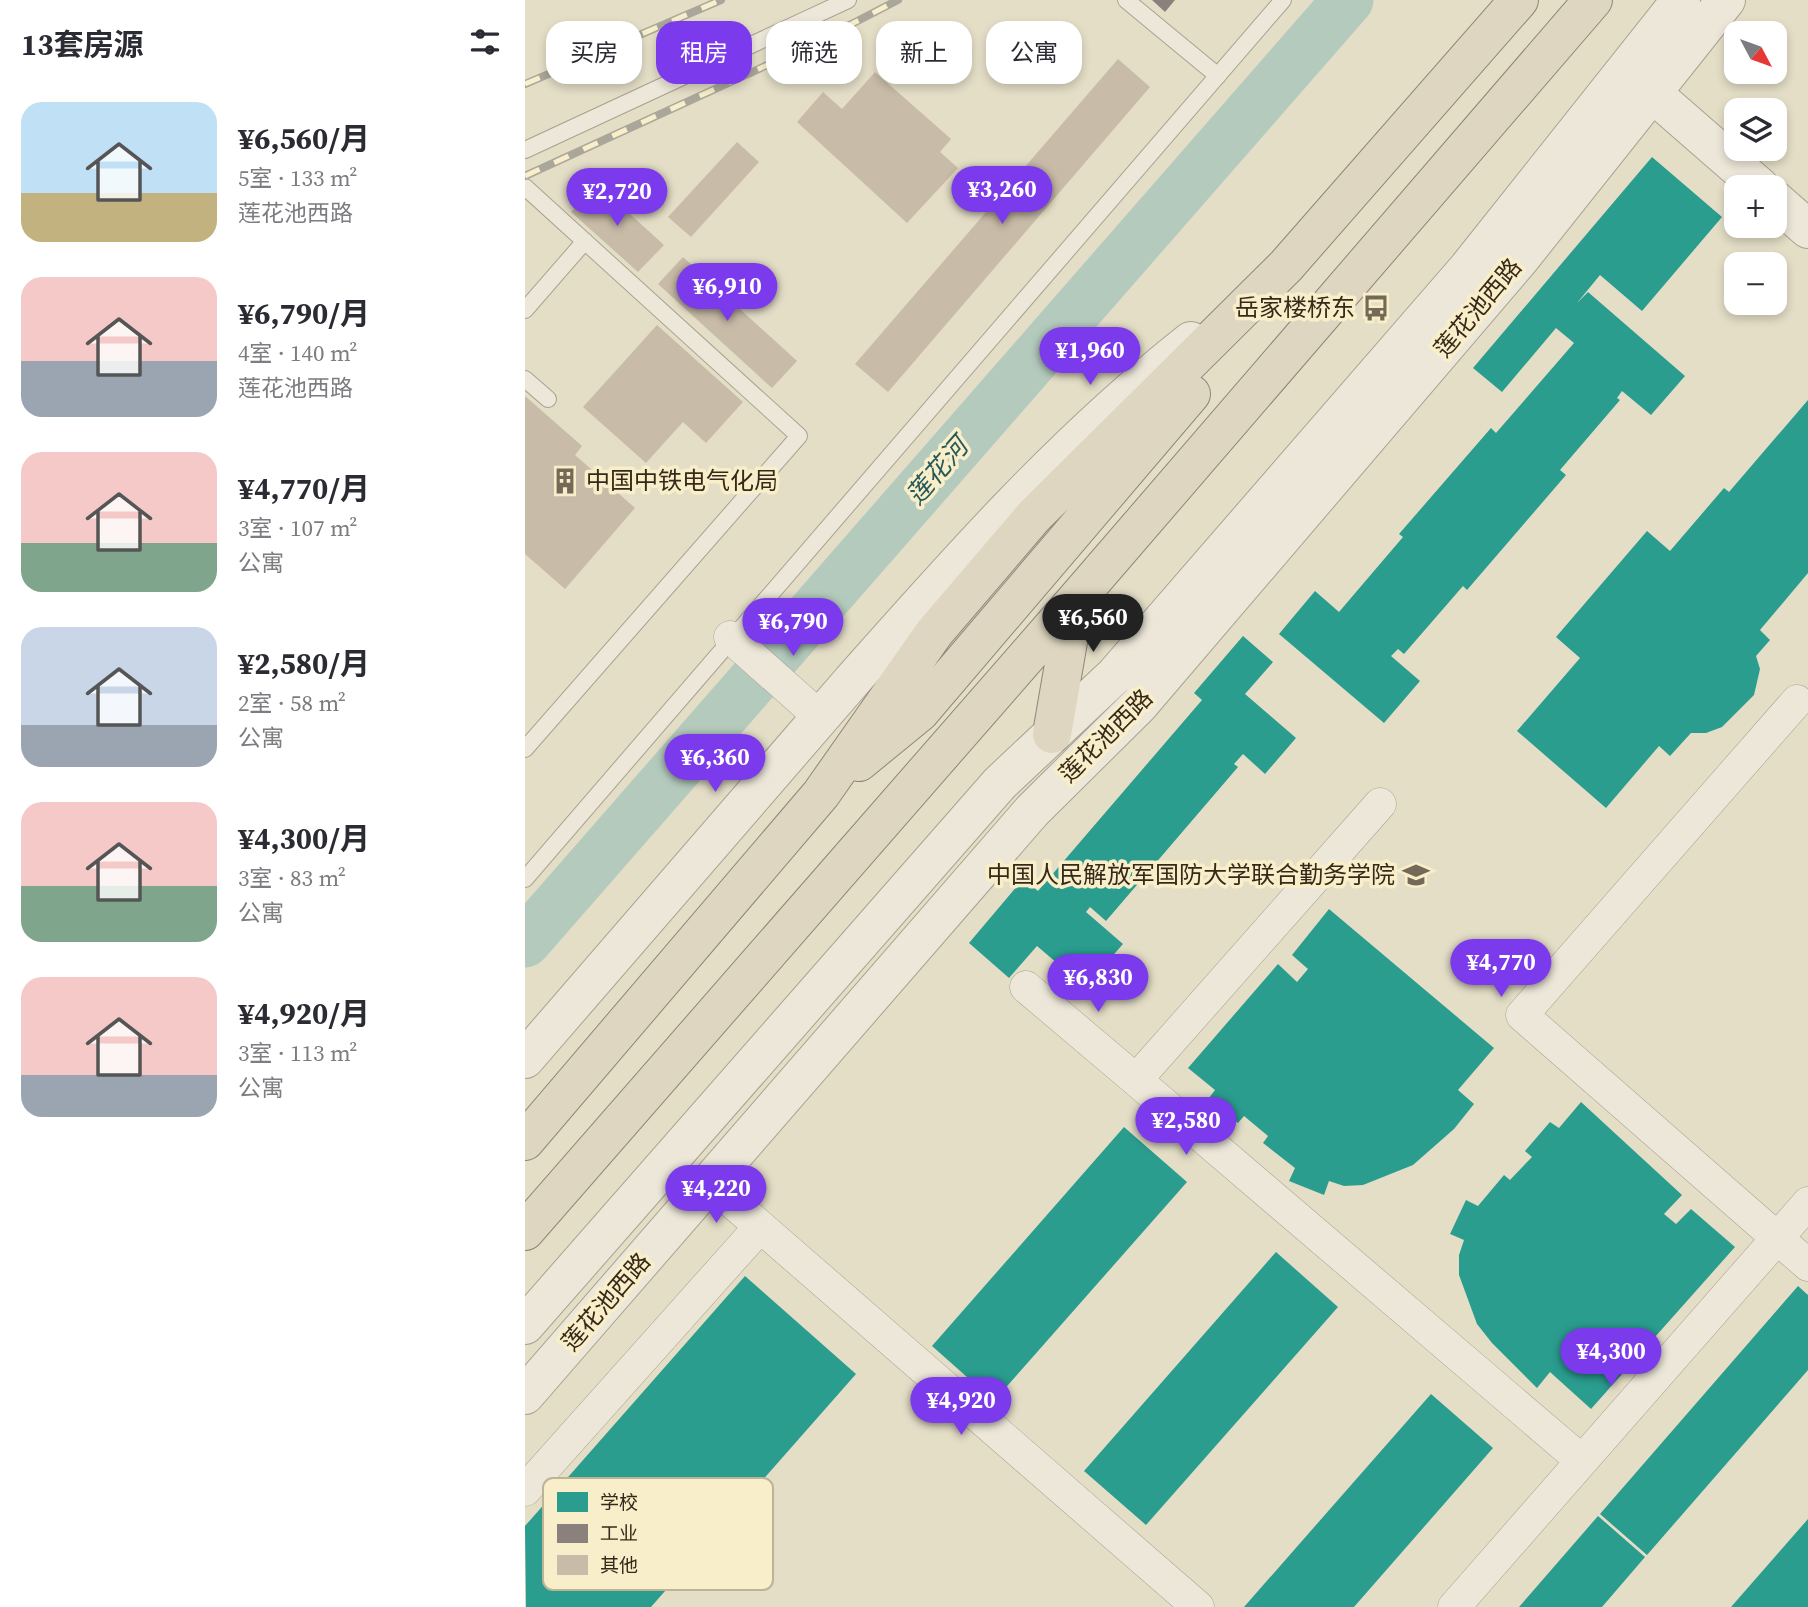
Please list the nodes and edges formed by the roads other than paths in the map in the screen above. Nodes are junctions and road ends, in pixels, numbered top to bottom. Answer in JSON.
{"nodes":[{"id":1,"x":848,"y":0,"type":"edge"},
{"id":2,"x":1126,"y":0,"type":"edge"},
{"id":3,"x":1283,"y":0,"type":"edge"},
{"id":4,"x":1519,"y":0,"type":"edge"},
{"id":5,"x":1593,"y":0,"type":"edge"},
{"id":6,"x":1681,"y":0,"type":"edge"},
{"id":7,"x":1727,"y":0,"type":"edge"},
{"id":8,"x":1218,"y":76,"type":"junction"},
{"id":9,"x":1651,"y":92,"type":"junction"},
{"id":10,"x":525,"y":150,"type":"edge"},
{"id":11,"x":1746,"y":175,"type":"edge"},
{"id":12,"x":525,"y":187,"type":"edge"},
{"id":13,"x":1787,"y":211,"type":"edge"},
{"id":14,"x":1808,"y":229,"type":"edge"},
{"id":15,"x":585,"y":242,"type":"junction"},
{"id":16,"x":1286,"y":267,"type":"junction"},
{"id":17,"x":525,"y":310,"type":"edge"},
{"id":18,"x":525,"y":379,"type":"edge"},
{"id":19,"x":548,"y":399,"type":"dead end"},
{"id":20,"x":1075,"y":601,"type":"junction"},
{"id":21,"x":730,"y":637,"type":"junction"},
{"id":22,"x":1797,"y":701,"type":"dead end"},
{"id":23,"x":820,"y":717,"type":"junction"},
{"id":24,"x":1052,"y":734,"type":"junction"},
{"id":25,"x":525,"y":749,"type":"edge"},
{"id":26,"x":1083,"y":760,"type":"junction"},
{"id":27,"x":1380,"y":804,"type":"dead end"},
{"id":28,"x":525,"y":879,"type":"edge"},
{"id":29,"x":1026,"y":987,"type":"dead end"},
{"id":30,"x":525,"y":1059,"type":"edge"},
{"id":31,"x":1136,"y":1080,"type":"junction"},
{"id":32,"x":525,"y":1140,"type":"edge"},
{"id":33,"x":709,"y":1182,"type":"junction"},
{"id":34,"x":1808,"y":1203,"type":"edge"},
{"id":35,"x":759,"y":1228,"type":"junction"},
{"id":36,"x":525,"y":1231,"type":"edge"},
{"id":37,"x":1777,"y":1238,"type":"junction"},
{"id":38,"x":1808,"y":1265,"type":"edge"},
{"id":39,"x":525,"y":1325,"type":"edge"},
{"id":40,"x":525,"y":1395,"type":"edge"},
{"id":41,"x":1582,"y":1461,"type":"junction"},
{"id":42,"x":525,"y":1490,"type":"edge"},
{"id":43,"x":1198,"y":1607,"type":"edge"},
{"id":44,"x":1454,"y":1607,"type":"edge"}],
"edges":[{"from":1,"to":10,"type":"lane"},
{"from":2,"to":8,"type":"lane"},
{"from":3,"to":8,"type":"lane"},
{"from":4,"to":16,"type":"highway"},
{"from":5,"to":20,"type":"highway"},
{"from":6,"to":24,"type":"street","name":"莲花池西路"},
{"from":7,"to":9,"type":"street","name":"莲花池西路"},
{"from":8,"to":21,"type":"lane"},
{"from":9,"to":11,"type":"street"},
{"from":9,"to":26,"type":"street","name":"莲花池西路"},
{"from":12,"to":15,"type":"lane"},
{"from":13,"to":14,"type":"street"},
{"from":15,"to":17,"type":"lane"},
{"from":15,"to":25,"type":"lane"},
{"from":16,"to":23,"type":"street"},
{"from":16,"to":32,"type":"highway"},
{"from":18,"to":19,"type":"lane"},
{"from":20,"to":24,"type":"highway"},
{"from":20,"to":36,"type":"highway"},
{"from":21,"to":23,"type":"street"},
{"from":21,"to":28,"type":"lane"},
{"from":22,"to":37,"type":"street"},
{"from":23,"to":30,"type":"street"},
{"from":24,"to":26,"type":"street"},
{"from":24,"to":39,"type":"street","name":"莲花池西路"},
{"from":26,"to":33,"type":"street","name":"莲花池西路"},
{"from":27,"to":31,"type":"street"},
{"from":29,"to":31,"type":"street"},
{"from":31,"to":41,"type":"street"},
{"from":33,"to":35,"type":"street"},
{"from":33,"to":40,"type":"street","name":"莲花池西路"},
{"from":34,"to":37,"type":"street"},
{"from":35,"to":42,"type":"street"},
{"from":35,"to":43,"type":"street"},
{"from":37,"to":38,"type":"street"},
{"from":37,"to":41,"type":"street"},
{"from":41,"to":44,"type":"street"}]}
